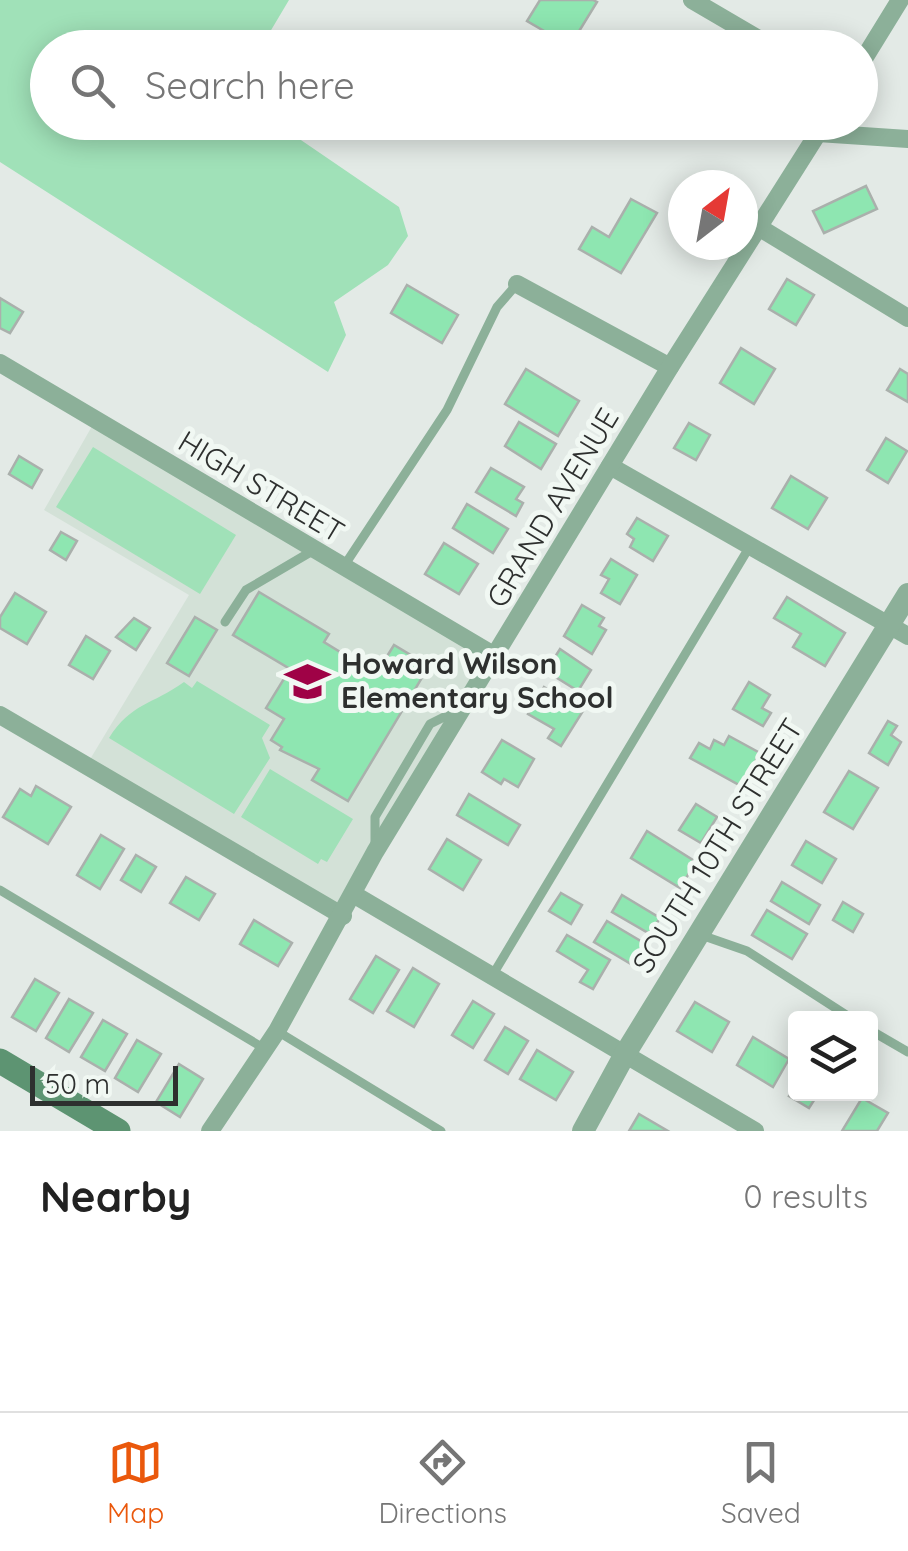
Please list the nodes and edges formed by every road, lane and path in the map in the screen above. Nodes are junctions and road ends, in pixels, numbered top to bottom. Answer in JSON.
{"nodes":[{"id":1,"x":692,"y":0,"type":"edge"},
{"id":2,"x":900,"y":0,"type":"edge"},
{"id":3,"x":743,"y":30,"type":"edge"},
{"id":4,"x":878,"y":36,"type":"edge"},
{"id":5,"x":878,"y":135,"type":"edge"},
{"id":6,"x":908,"y":139,"type":"edge"},
{"id":7,"x":815,"y":140,"type":"edge"},
{"id":8,"x":760,"y":228,"type":"junction"},
{"id":9,"x":516,"y":284,"type":"joint"},
{"id":10,"x":908,"y":318,"type":"edge"},
{"id":11,"x":0,"y":363,"type":"edge"},
{"id":12,"x":670,"y":367,"type":"junction"},
{"id":13,"x":610,"y":466,"type":"junction"},
{"id":14,"x":750,"y":546,"type":"junction"},
{"id":15,"x":314,"y":550,"type":"junction"},
{"id":16,"x":343,"y":568,"type":"junction"},
{"id":17,"x":908,"y":594,"type":"edge"},
{"id":18,"x":226,"y":622,"type":"dead end"},
{"id":19,"x":898,"y":630,"type":"edge"},
{"id":20,"x":495,"y":656,"type":"junction"},
{"id":21,"x":0,"y":715,"type":"edge"},
{"id":22,"x":0,"y":890,"type":"edge"},
{"id":23,"x":353,"y":894,"type":"junction"},
{"id":24,"x":343,"y":916,"type":"junction"},
{"id":25,"x":698,"y":934,"type":"junction"},
{"id":26,"x":492,"y":976,"type":"junction"},
{"id":27,"x":840,"y":1011,"type":"edge"},
{"id":28,"x":276,"y":1031,"type":"junction"},
{"id":29,"x":878,"y":1035,"type":"edge"},
{"id":30,"x":266,"y":1049,"type":"junction"},
{"id":31,"x":908,"y":1052,"type":"edge"},
{"id":32,"x":624,"y":1054,"type":"junction"},
{"id":33,"x":0,"y":1061,"type":"edge"},
{"id":34,"x":118,"y":1131,"type":"edge"},
{"id":35,"x":210,"y":1131,"type":"edge"},
{"id":36,"x":441,"y":1131,"type":"edge"},
{"id":37,"x":583,"y":1131,"type":"edge"},
{"id":38,"x":755,"y":1131,"type":"edge"}],
"edges":[{"from":1,"to":3,"type":"street"},
{"from":2,"to":4,"type":"street"},
{"from":5,"to":6,"type":"street"},
{"from":7,"to":8,"type":"street","name":"GRAND AVENUE"},
{"from":8,"to":10,"type":"street"},
{"from":8,"to":12,"type":"street","name":"GRAND AVENUE"},
{"from":9,"to":12,"type":"street"},
{"from":9,"to":16,"type":"lane"},
{"from":11,"to":15,"type":"street","name":"HIGH STREET"},
{"from":12,"to":13,"type":"street","name":"GRAND AVENUE"},
{"from":13,"to":14,"type":"street"},
{"from":13,"to":20,"type":"street","name":"GRAND AVENUE"},
{"from":14,"to":19,"type":"street"},
{"from":14,"to":26,"type":"lane"},
{"from":15,"to":16,"type":"street","name":"HIGH STREET"},
{"from":15,"to":18,"type":"lane"},
{"from":16,"to":20,"type":"street","name":"HIGH STREET"},
{"from":17,"to":19,"type":"street","name":"SOUTH 10TH STREET"},
{"from":19,"to":25,"type":"street","name":"SOUTH 10TH STREET"},
{"from":20,"to":23,"type":"street","name":"GRAND AVENUE"},
{"from":21,"to":24,"type":"street"},
{"from":22,"to":30,"type":"lane"},
{"from":23,"to":24,"type":"street","name":"GRAND AVENUE"},
{"from":23,"to":26,"type":"street"},
{"from":24,"to":28,"type":"street","name":"GRAND AVENUE"},
{"from":25,"to":27,"type":"lane"},
{"from":25,"to":32,"type":"street","name":"SOUTH 10TH STREET"},
{"from":26,"to":32,"type":"street"},
{"from":28,"to":30,"type":"street","name":"GRAND AVENUE"},
{"from":28,"to":36,"type":"lane"},
{"from":29,"to":31,"type":"lane"},
{"from":30,"to":35,"type":"street","name":"GRAND AVENUE"},
{"from":32,"to":37,"type":"street","name":"SOUTH 10TH STREET"},
{"from":32,"to":38,"type":"street"},
{"from":33,"to":34,"type":"main road"}]}
